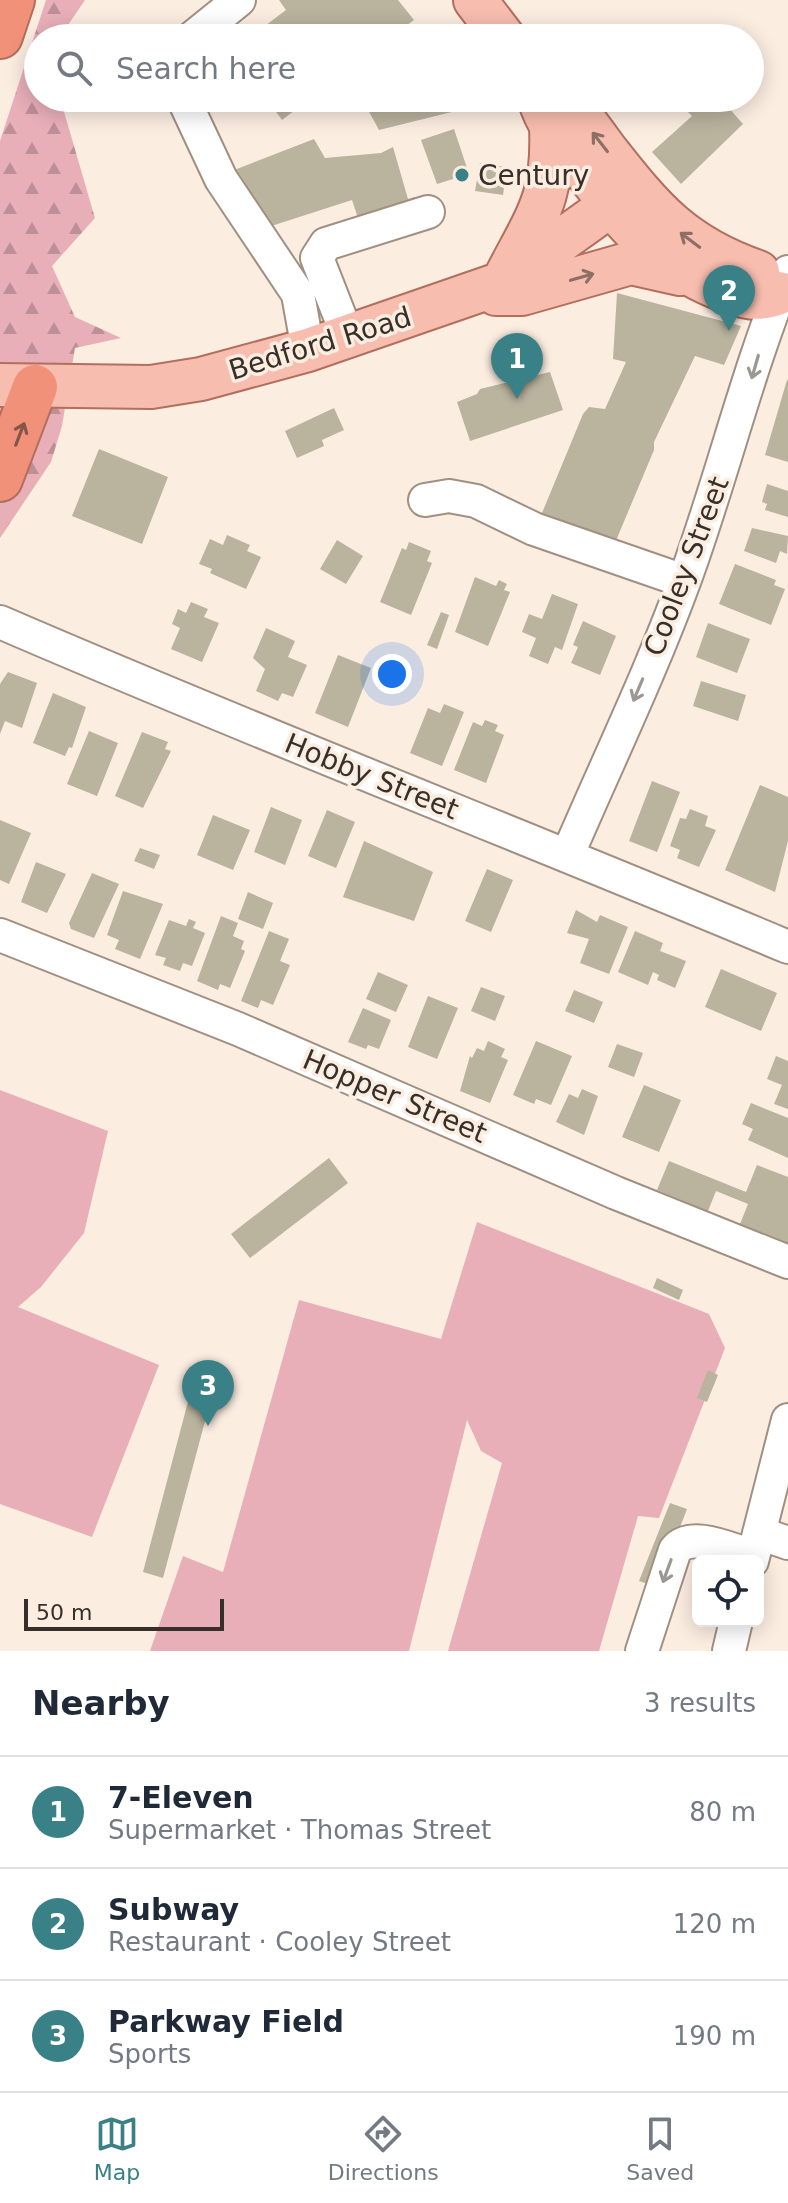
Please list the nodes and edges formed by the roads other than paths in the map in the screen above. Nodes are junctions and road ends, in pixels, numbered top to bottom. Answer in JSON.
{"nodes":[{"id":1,"x":12,"y":0,"type":"edge"},
{"id":2,"x":239,"y":0,"type":"edge"},
{"id":3,"x":475,"y":0,"type":"edge"},
{"id":4,"x":209,"y":24,"type":"edge"},
{"id":5,"x":493,"y":24,"type":"edge"},
{"id":6,"x":0,"y":36,"type":"edge"},
{"id":7,"x":190,"y":112,"type":"edge"},
{"id":8,"x":551,"y":112,"type":"edge"},
{"id":9,"x":555,"y":112,"type":"edge"},
{"id":10,"x":623,"y":195,"type":"junction"},
{"id":11,"x":428,"y":212,"type":"dead end"},
{"id":12,"x":696,"y":279,"type":"junction"},
{"id":13,"x":785,"y":287,"type":"edge"},
{"id":14,"x":490,"y":288,"type":"junction"},
{"id":15,"x":348,"y":337,"type":"junction"},
{"id":16,"x":308,"y":350,"type":"junction"},
{"id":17,"x":17,"y":386,"type":"edge"},
{"id":18,"x":0,"y":479,"type":"edge"},
{"id":19,"x":425,"y":500,"type":"dead end"},
{"id":20,"x":684,"y":581,"type":"junction"},
{"id":21,"x":0,"y":622,"type":"edge"},
{"id":22,"x":568,"y":854,"type":"junction"},
{"id":23,"x":0,"y":935,"type":"edge"},
{"id":24,"x":788,"y":947,"type":"edge"},
{"id":25,"x":788,"y":1262,"type":"edge"},
{"id":26,"x":788,"y":1420,"type":"edge"},
{"id":27,"x":763,"y":1548,"type":"edge"},
{"id":28,"x":735,"y":1627,"type":"edge"},
{"id":29,"x":642,"y":1651,"type":"edge"},
{"id":30,"x":729,"y":1651,"type":"edge"}],
"edges":[{"from":1,"to":6,"type":"highway"},
{"from":2,"to":4,"type":"street"},
{"from":3,"to":5,"type":"main road"},
{"from":7,"to":16,"type":"street"},
{"from":8,"to":14,"type":"main road"},
{"from":9,"to":10,"type":"main road"},
{"from":10,"to":12,"type":"main road"},
{"from":13,"to":10,"type":"main road","one_way":true},
{"from":10,"to":14,"type":"main road","name":"Bedford Road"},
{"from":11,"to":15,"type":"street"},
{"from":12,"to":13,"type":"main road"},
{"from":14,"to":12,"type":"main road","one_way":true},
{"from":13,"to":20,"type":"street","name":"Cooley Street","one_way":true},
{"from":14,"to":15,"type":"main road","name":"Bedford Road"},
{"from":15,"to":16,"type":"main road","name":"Bedford Road"},
{"from":16,"to":17,"type":"main road","name":"Bedford Road"},
{"from":18,"to":17,"type":"highway","one_way":true},
{"from":19,"to":20,"type":"street"},
{"from":20,"to":22,"type":"street","name":"Cooley Street","one_way":true},
{"from":21,"to":22,"type":"street","name":"Hobby Street"},
{"from":22,"to":24,"type":"street","name":"Hobby Street"},
{"from":23,"to":25,"type":"street","name":"Hopper Street"},
{"from":26,"to":27,"type":"street"},
{"from":27,"to":29,"type":"street","one_way":true},
{"from":28,"to":30,"type":"street"}]}
